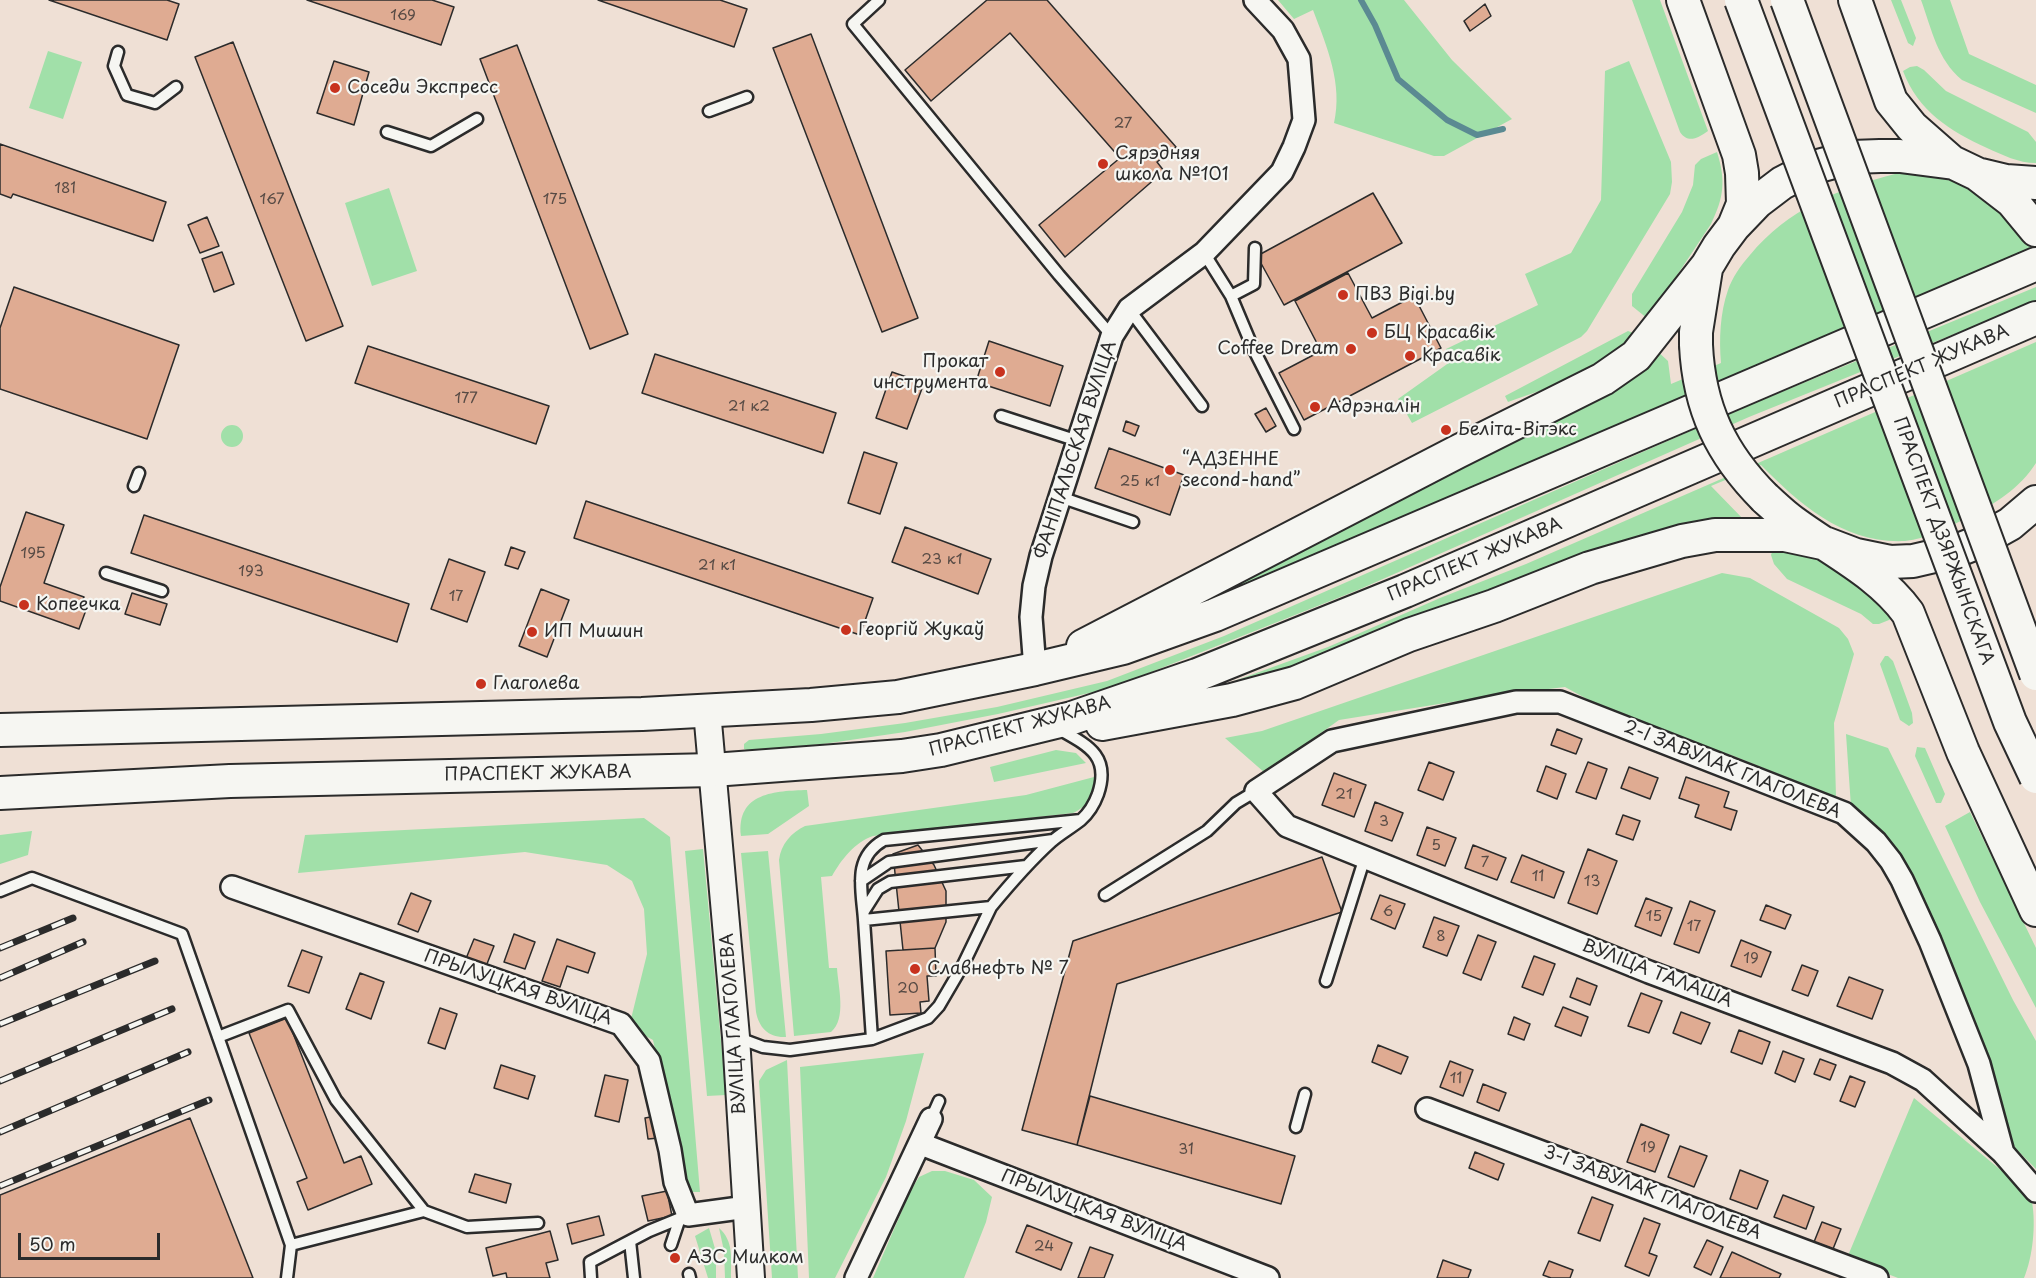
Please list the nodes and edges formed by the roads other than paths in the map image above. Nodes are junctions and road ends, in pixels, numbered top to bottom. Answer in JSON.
{"nodes":[{"id":1,"x":879,"y":0,"type":"edge"},
{"id":2,"x":1255,"y":0,"type":"edge"},
{"id":3,"x":1683,"y":0,"type":"edge"},
{"id":4,"x":1741,"y":0,"type":"edge"},
{"id":5,"x":1786,"y":0,"type":"edge"},
{"id":6,"x":1855,"y":0,"type":"edge"},
{"id":7,"x":118,"y":52,"type":"dead end"},
{"id":8,"x":176,"y":87,"type":"dead end"},
{"id":9,"x":747,"y":97,"type":"dead end"},
{"id":10,"x":709,"y":111,"type":"dead end"},
{"id":11,"x":477,"y":119,"type":"dead end"},
{"id":12,"x":387,"y":132,"type":"dead end"},
{"id":13,"x":1966,"y":169,"type":"junction"},
{"id":14,"x":2024,"y":192,"type":"edge"},
{"id":15,"x":1734,"y":226,"type":"junction"},
{"id":16,"x":2036,"y":230,"type":"edge"},
{"id":17,"x":1256,"y":248,"type":"dead end"},
{"id":18,"x":1204,"y":253,"type":"junction"},
{"id":19,"x":2036,"y":264,"type":"edge"},
{"id":20,"x":1707,"y":266,"type":"junction"},
{"id":21,"x":1231,"y":296,"type":"junction"},
{"id":22,"x":1129,"y":309,"type":"junction"},
{"id":23,"x":2036,"y":318,"type":"edge"},
{"id":24,"x":1112,"y":336,"type":"junction"},
{"id":25,"x":1202,"y":406,"type":"dead end"},
{"id":26,"x":1001,"y":416,"type":"dead end"},
{"id":27,"x":1294,"y":429,"type":"dead end"},
{"id":28,"x":1078,"y":441,"type":"junction"},
{"id":29,"x":139,"y":473,"type":"dead end"},
{"id":30,"x":134,"y":486,"type":"dead end"},
{"id":31,"x":1060,"y":497,"type":"junction"},
{"id":32,"x":2036,"y":502,"type":"edge"},
{"id":33,"x":1133,"y":522,"type":"dead end"},
{"id":34,"x":1827,"y":544,"type":"junction"},
{"id":35,"x":106,"y":573,"type":"dead end"},
{"id":36,"x":162,"y":591,"type":"dead end"},
{"id":37,"x":1040,"y":668,"type":"junction"},
{"id":38,"x":2036,"y":674,"type":"edge"},
{"id":39,"x":707,"y":711,"type":"junction"},
{"id":40,"x":1060,"y":721,"type":"junction"},
{"id":41,"x":0,"y":730,"type":"edge"},
{"id":42,"x":713,"y":770,"type":"junction"},
{"id":43,"x":2036,"y":777,"type":"edge"},
{"id":44,"x":1256,"y":791,"type":"junction"},
{"id":45,"x":0,"y":793,"type":"edge"},
{"id":46,"x":1081,"y":820,"type":"junction"},
{"id":47,"x":1053,"y":840,"type":"junction"},
{"id":48,"x":1365,"y":857,"type":"junction"},
{"id":49,"x":1026,"y":866,"type":"junction"},
{"id":50,"x":861,"y":881,"type":"junction"},
{"id":51,"x":232,"y":887,"type":"dead end"},
{"id":52,"x":0,"y":891,"type":"edge"},
{"id":53,"x":1105,"y":895,"type":"dead end"},
{"id":54,"x":991,"y":907,"type":"junction"},
{"id":55,"x":2036,"y":910,"type":"edge"},
{"id":56,"x":864,"y":915,"type":"junction"},
{"id":57,"x":1326,"y":981,"type":"dead end"},
{"id":58,"x":218,"y":1037,"type":"junction"},
{"id":59,"x":736,"y":1037,"type":"junction"},
{"id":60,"x":872,"y":1039,"type":"junction"},
{"id":61,"x":1305,"y":1094,"type":"dead end"},
{"id":62,"x":1427,"y":1109,"type":"dead end"},
{"id":63,"x":935,"y":1110,"type":"dead end"},
{"id":64,"x":1296,"y":1127,"type":"dead end"},
{"id":65,"x":921,"y":1144,"type":"junction"},
{"id":66,"x":2003,"y":1153,"type":"junction"},
{"id":67,"x":2036,"y":1191,"type":"edge"},
{"id":68,"x":747,"y":1207,"type":"junction"},
{"id":69,"x":424,"y":1211,"type":"junction"},
{"id":70,"x":684,"y":1218,"type":"junction"},
{"id":71,"x":538,"y":1223,"type":"dead end"},
{"id":72,"x":630,"y":1241,"type":"junction"},
{"id":73,"x":291,"y":1245,"type":"junction"},
{"id":74,"x":671,"y":1245,"type":"dead end"},
{"id":75,"x":287,"y":1278,"type":"edge"},
{"id":76,"x":591,"y":1278,"type":"edge"},
{"id":77,"x":634,"y":1278,"type":"edge"},
{"id":78,"x":751,"y":1278,"type":"edge"},
{"id":79,"x":856,"y":1278,"type":"edge"},
{"id":80,"x":1268,"y":1278,"type":"edge"},
{"id":81,"x":1877,"y":1278,"type":"edge"}],
"edges":[{"from":1,"to":24,"type":"lane"},
{"from":2,"to":18,"type":"street","name":"ФАНІПАЛЬСКАЯ ВУЛІЦА"},
{"from":3,"to":15,"type":"main road"},
{"from":4,"to":43,"type":"main road","name":"ПРАСПЕКТ ДЗЯРЖЫНСКАГА","bridge":true},
{"from":5,"to":38,"type":"main road","bridge":true},
{"from":6,"to":13,"type":"main road"},
{"from":7,"to":8,"type":"lane"},
{"from":9,"to":10,"type":"lane"},
{"from":11,"to":12,"type":"lane"},
{"from":13,"to":14,"type":"main road"},
{"from":13,"to":15,"type":"main road"},
{"from":14,"to":16,"type":"main road"},
{"from":15,"to":20,"type":"main road"},
{"from":17,"to":21,"type":"lane"},
{"from":18,"to":21,"type":"lane"},
{"from":18,"to":22,"type":"street","name":"ФАНІПАЛЬСКАЯ ВУЛІЦА"},
{"from":19,"to":37,"type":"main road"},
{"from":20,"to":34,"type":"main road","bridge":true},
{"from":20,"to":37,"type":"main road"},
{"from":21,"to":27,"type":"lane"},
{"from":22,"to":24,"type":"street","name":"ФАНІПАЛЬСКАЯ ВУЛІЦА"},
{"from":22,"to":25,"type":"lane"},
{"from":23,"to":40,"type":"main road","name":"ПРАСПЕКТ ЖУКАВА"},
{"from":24,"to":28,"type":"street","name":"ФАНІПАЛЬСКАЯ ВУЛІЦА"},
{"from":26,"to":28,"type":"lane"},
{"from":28,"to":31,"type":"street","name":"ФАНІПАЛЬСКАЯ ВУЛІЦА"},
{"from":29,"to":30,"type":"lane"},
{"from":31,"to":33,"type":"lane"},
{"from":31,"to":37,"type":"street","name":"ФАНІПАЛЬСКАЯ ВУЛІЦА"},
{"from":32,"to":34,"type":"main road"},
{"from":34,"to":40,"type":"main road"},
{"from":34,"to":55,"type":"main road"},
{"from":35,"to":36,"type":"lane"},
{"from":37,"to":39,"type":"main road"},
{"from":39,"to":41,"type":"main road"},
{"from":39,"to":42,"type":"street","name":"ВУЛІЦА ГЛАГОЛЕВА"},
{"from":40,"to":42,"type":"main road","name":"ПРАСПЕКТ ЖУКАВА"},
{"from":40,"to":46,"type":"lane"},
{"from":42,"to":45,"type":"main road","name":"ПРАСПЕКТ ЖУКАВА"},
{"from":42,"to":59,"type":"street","name":"ВУЛІЦА ГЛАГОЛЕВА"},
{"from":44,"to":48,"type":"street","name":"ВУЛІЦА ТАЛАША"},
{"from":44,"to":53,"type":"lane"},
{"from":44,"to":66,"type":"street","name":"2-І ЗАВУЛАК ГЛАГОЛЕВА"},
{"from":46,"to":47,"type":"lane"},
{"from":46,"to":50,"type":"lane"},
{"from":47,"to":49,"type":"lane"},
{"from":47,"to":50,"type":"lane"},
{"from":48,"to":57,"type":"lane"},
{"from":48,"to":66,"type":"street","name":"ВУЛІЦА ТАЛАША"},
{"from":49,"to":54,"type":"lane"},
{"from":49,"to":56,"type":"lane"},
{"from":50,"to":56,"type":"lane"},
{"from":51,"to":70,"type":"street","name":"ПРЫЛУЦКАЯ ВУЛІЦА"},
{"from":52,"to":58,"type":"lane"},
{"from":54,"to":56,"type":"lane"},
{"from":54,"to":60,"type":"lane"},
{"from":56,"to":60,"type":"lane"},
{"from":58,"to":69,"type":"lane"},
{"from":58,"to":73,"type":"lane"},
{"from":59,"to":60,"type":"lane"},
{"from":59,"to":68,"type":"street","name":"ВУЛІЦА ГЛАГОЛЕВА"},
{"from":61,"to":64,"type":"lane"},
{"from":62,"to":81,"type":"street","name":"3-І ЗАВУЛАК ГЛАГОЛЕВА"},
{"from":63,"to":65,"type":"street"},
{"from":65,"to":79,"type":"street"},
{"from":65,"to":80,"type":"street","name":"ПРЫЛУЦКАЯ ВУЛІЦА"},
{"from":66,"to":67,"type":"street","name":"ВУЛІЦА ТАЛАША"},
{"from":68,"to":70,"type":"street"},
{"from":68,"to":78,"type":"street","name":"ВУЛІЦА ГЛАГОЛЕВА"},
{"from":69,"to":71,"type":"lane"},
{"from":69,"to":73,"type":"lane"},
{"from":70,"to":72,"type":"lane"},
{"from":70,"to":74,"type":"lane"},
{"from":72,"to":76,"type":"lane"},
{"from":72,"to":77,"type":"lane"},
{"from":73,"to":75,"type":"lane"}]}
